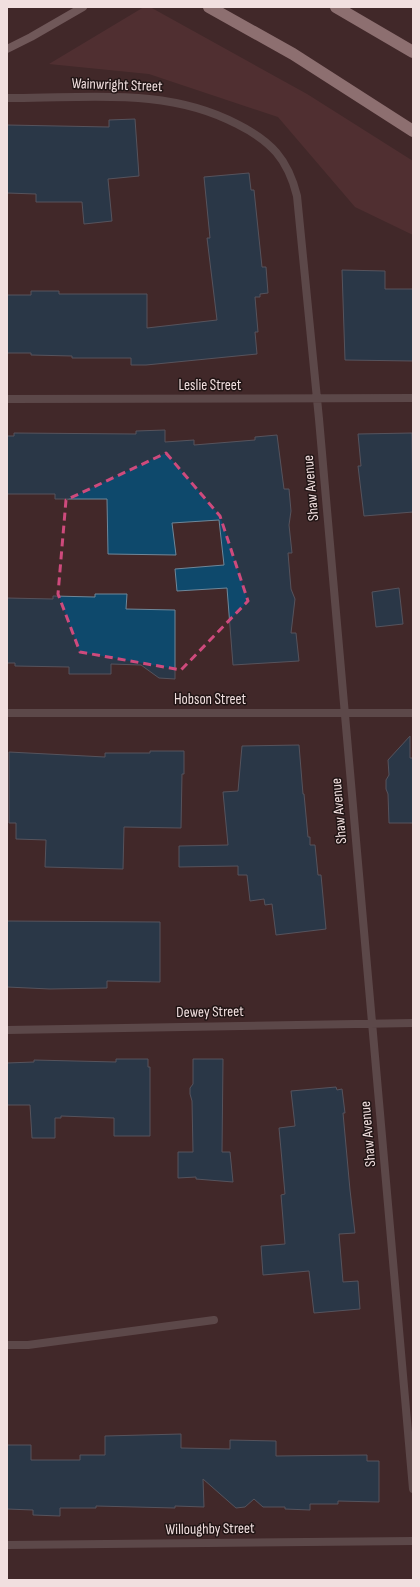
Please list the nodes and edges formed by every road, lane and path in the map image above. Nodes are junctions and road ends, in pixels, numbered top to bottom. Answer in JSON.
{"nodes":[{"id":1,"x":82,"y":7,"type":"edge"},
{"id":2,"x":209,"y":7,"type":"edge"},
{"id":3,"x":336,"y":7,"type":"edge"},
{"id":4,"x":7,"y":48,"type":"edge"},
{"id":5,"x":413,"y":52,"type":"edge"},
{"id":6,"x":7,"y":98,"type":"edge"},
{"id":7,"x":413,"y":130,"type":"edge"},
{"id":8,"x":266,"y":141,"type":"joint"},
{"id":9,"x":317,"y":398,"type":"junction"},
{"id":10,"x":413,"y":398,"type":"edge"},
{"id":11,"x":7,"y":399,"type":"edge"},
{"id":12,"x":7,"y":713,"type":"edge"},
{"id":13,"x":345,"y":713,"type":"junction"},
{"id":14,"x":413,"y":713,"type":"edge"},
{"id":15,"x":372,"y":1023,"type":"junction"},
{"id":16,"x":413,"y":1024,"type":"edge"},
{"id":17,"x":7,"y":1030,"type":"edge"},
{"id":18,"x":214,"y":1320,"type":"dead end"},
{"id":19,"x":7,"y":1345,"type":"edge"},
{"id":20,"x":413,"y":1488,"type":"edge"},
{"id":21,"x":413,"y":1541,"type":"edge"},
{"id":22,"x":7,"y":1545,"type":"edge"}],
"edges":[{"from":1,"to":4,"type":"street"},
{"from":2,"to":7,"type":"highway"},
{"from":3,"to":5,"type":"highway"},
{"from":6,"to":8,"type":"street","name":"Wainwright Street"},
{"from":8,"to":9,"type":"street","name":"Shaw Avenue"},
{"from":9,"to":10,"type":"street","name":"Leslie Street"},
{"from":9,"to":11,"type":"street","name":"Leslie Street"},
{"from":9,"to":13,"type":"street","name":"Shaw Avenue"},
{"from":12,"to":13,"type":"street","name":"Hobson Street"},
{"from":13,"to":14,"type":"street","name":"Hobson Street"},
{"from":13,"to":15,"type":"street","name":"Shaw Avenue"},
{"from":15,"to":16,"type":"street","name":"Dewey Street"},
{"from":15,"to":17,"type":"street","name":"Dewey Street"},
{"from":15,"to":20,"type":"street","name":"Shaw Avenue"},
{"from":18,"to":19,"type":"street"},
{"from":21,"to":22,"type":"street","name":"Willoughby Street"}]}
